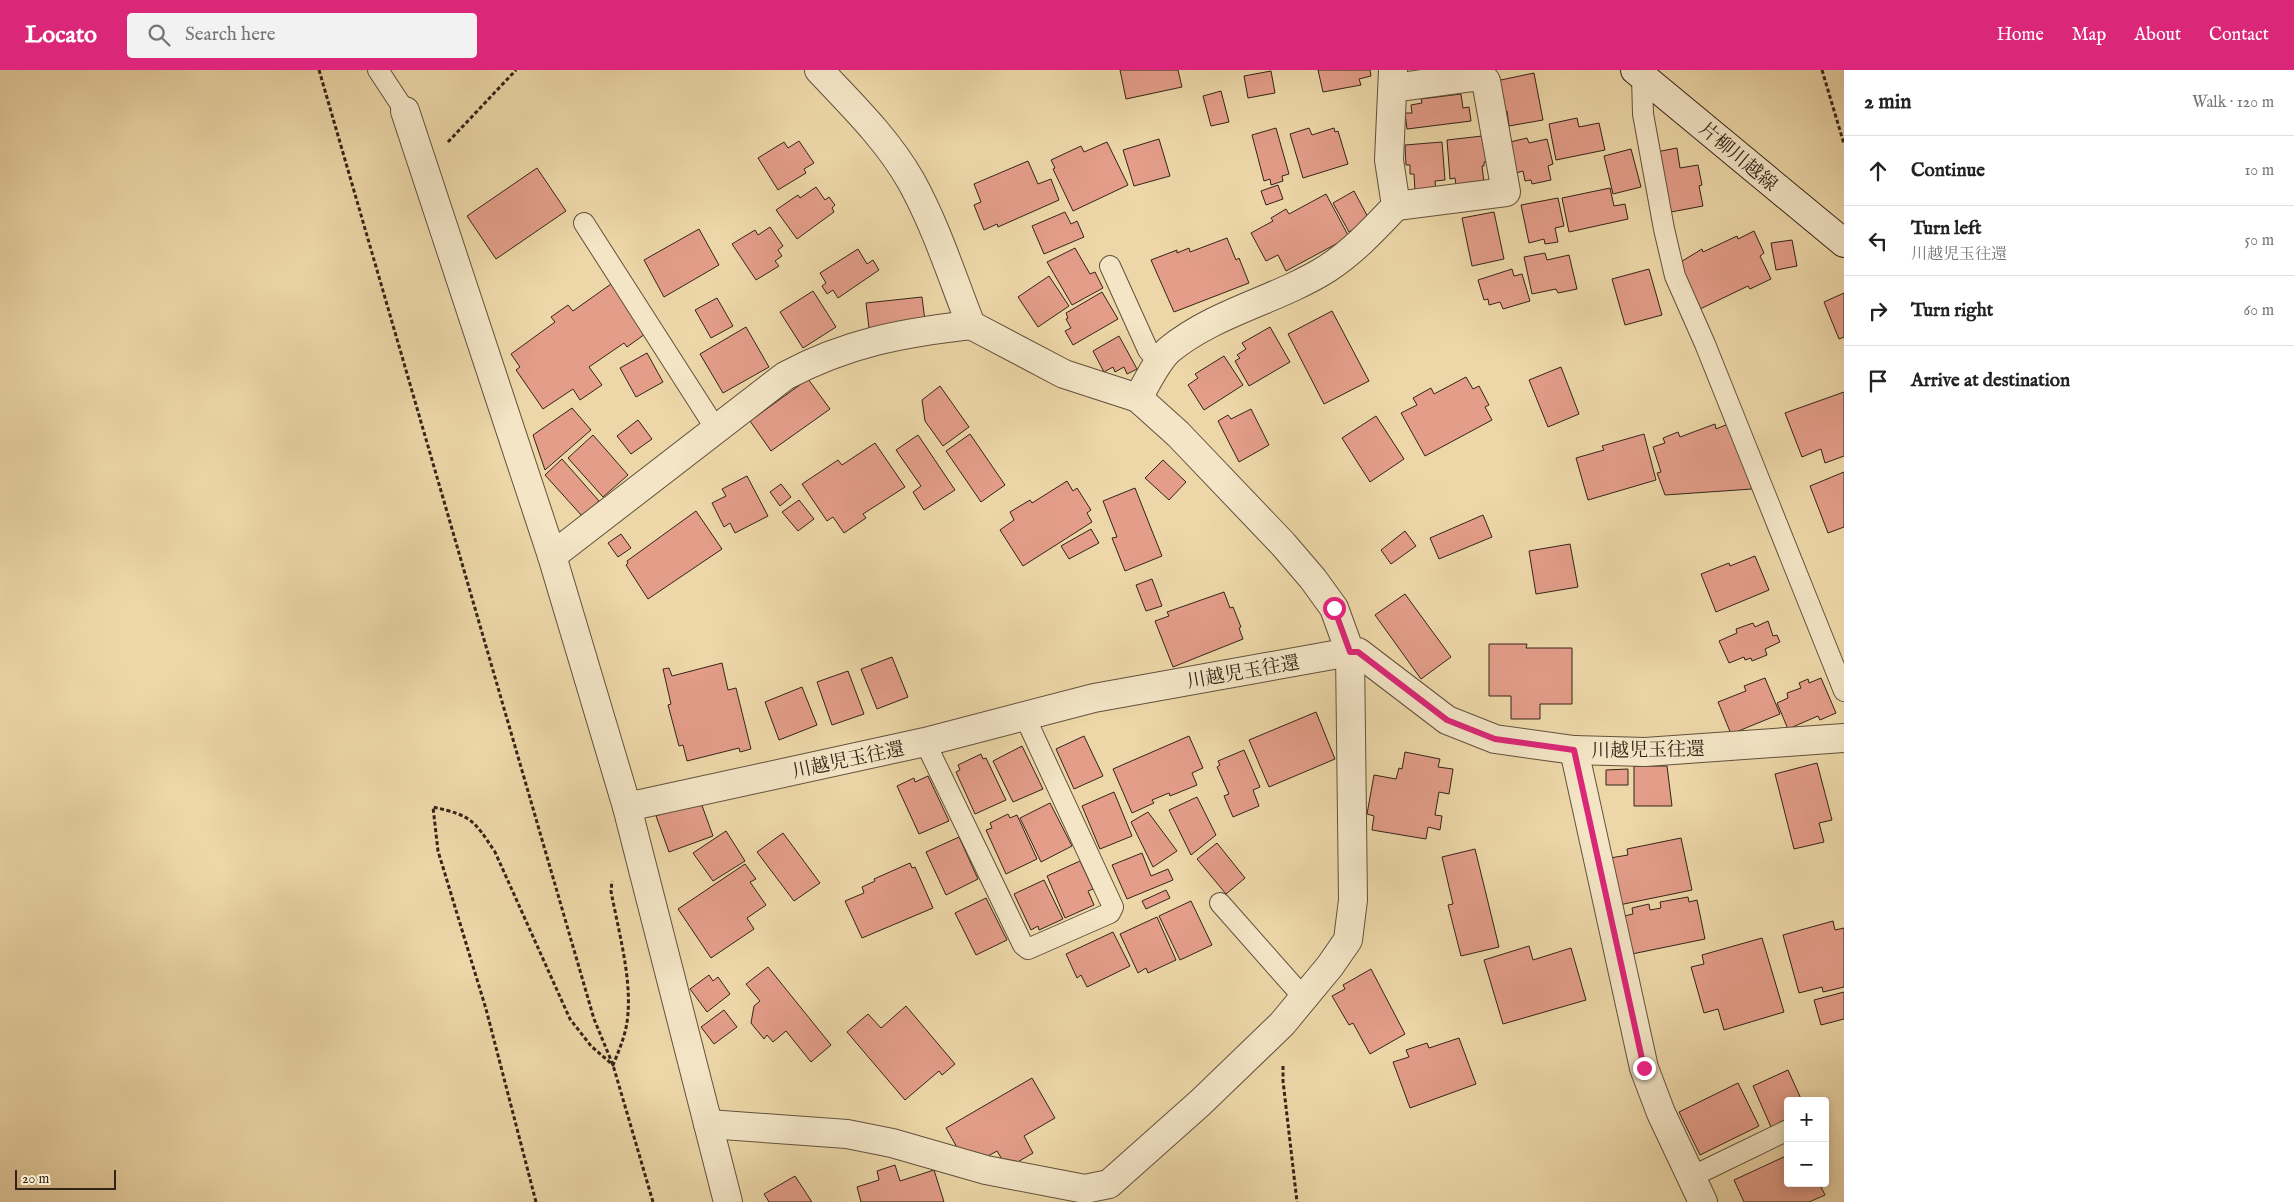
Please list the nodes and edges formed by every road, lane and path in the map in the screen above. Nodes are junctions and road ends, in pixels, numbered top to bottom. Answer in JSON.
{"nodes":[{"id":1,"x":319,"y":70,"type":"edge"},
{"id":2,"x":378,"y":70,"type":"edge"},
{"id":3,"x":516,"y":70,"type":"edge"},
{"id":4,"x":820,"y":70,"type":"edge"},
{"id":5,"x":1822,"y":70,"type":"edge"},
{"id":6,"x":1639,"y":73,"type":"edge"},
{"id":7,"x":1393,"y":79,"type":"edge"},
{"id":8,"x":405,"y":112,"type":"joint"},
{"id":9,"x":1844,"y":144,"type":"edge"},
{"id":10,"x":423,"y":167,"type":"junction"},
{"id":11,"x":1396,"y":206,"type":"junction"},
{"id":12,"x":584,"y":223,"type":"dead end"},
{"id":13,"x":1844,"y":243,"type":"edge"},
{"id":14,"x":1110,"y":266,"type":"dead end"},
{"id":15,"x":971,"y":325,"type":"junction"},
{"id":16,"x":1159,"y":363,"type":"junction"},
{"id":17,"x":1138,"y":398,"type":"junction"},
{"id":18,"x":716,"y":429,"type":"junction"},
{"id":19,"x":552,"y":556,"type":"junction"},
{"id":20,"x":1350,"y":652,"type":"junction"},
{"id":21,"x":1844,"y":691,"type":"edge"},
{"id":22,"x":1025,"y":717,"type":"junction"},
{"id":23,"x":1844,"y":738,"type":"edge"},
{"id":24,"x":925,"y":742,"type":"junction"},
{"id":25,"x":1574,"y":750,"type":"junction"},
{"id":26,"x":627,"y":807,"type":"junction"},
{"id":27,"x":613,"y":872,"type":"dead end"},
{"id":28,"x":1220,"y":903,"type":"dead end"},
{"id":29,"x":1304,"y":998,"type":"junction"},
{"id":30,"x":1285,"y":1020,"type":"junction"},
{"id":31,"x":613,"y":1065,"type":"junction"},
{"id":32,"x":708,"y":1124,"type":"junction"},
{"id":33,"x":1784,"y":1132,"type":"edge"},
{"id":34,"x":1691,"y":1177,"type":"junction"},
{"id":35,"x":1114,"y":1193,"type":"edge"},
{"id":36,"x":536,"y":1202,"type":"edge"},
{"id":37,"x":653,"y":1202,"type":"edge"},
{"id":38,"x":728,"y":1202,"type":"edge"},
{"id":39,"x":1297,"y":1202,"type":"edge"},
{"id":40,"x":1703,"y":1202,"type":"edge"}],
"edges":[{"from":1,"to":31,"type":"path"},
{"from":2,"to":8,"type":"lane"},
{"from":3,"to":10,"type":"path"},
{"from":4,"to":15,"type":"street"},
{"from":5,"to":9,"type":"path"},
{"from":6,"to":13,"type":"street","name":"片柳川越線"},
{"from":6,"to":21,"type":"lane"},
{"from":7,"to":11,"type":"street"},
{"from":7,"to":11,"type":"street"},
{"from":8,"to":10,"type":"street"},
{"from":10,"to":19,"type":"street"},
{"from":11,"to":16,"type":"street"},
{"from":12,"to":18,"type":"lane"},
{"from":14,"to":16,"type":"lane"},
{"from":15,"to":17,"type":"street"},
{"from":15,"to":18,"type":"street"},
{"from":16,"to":17,"type":"street"},
{"from":17,"to":20,"type":"street"},
{"from":18,"to":19,"type":"street"},
{"from":19,"to":26,"type":"street"},
{"from":20,"to":22,"type":"street","name":"川越児玉往還"},
{"from":20,"to":25,"type":"street","name":"川越児玉往還"},
{"from":20,"to":29,"type":"street"},
{"from":22,"to":24,"type":"street","name":"川越児玉往還"},
{"from":22,"to":24,"type":"lane"},
{"from":23,"to":25,"type":"street","name":"川越児玉往還"},
{"from":24,"to":26,"type":"street","name":"川越児玉往還"},
{"from":25,"to":34,"type":"street"},
{"from":26,"to":32,"type":"street"},
{"from":27,"to":31,"type":"path"},
{"from":28,"to":29,"type":"lane"},
{"from":29,"to":30,"type":"street"},
{"from":30,"to":35,"type":"street"},
{"from":30,"to":39,"type":"path"},
{"from":31,"to":36,"type":"path"},
{"from":31,"to":37,"type":"path"},
{"from":32,"to":35,"type":"street"},
{"from":32,"to":38,"type":"street"},
{"from":33,"to":34,"type":"lane"},
{"from":34,"to":40,"type":"street"}]}
